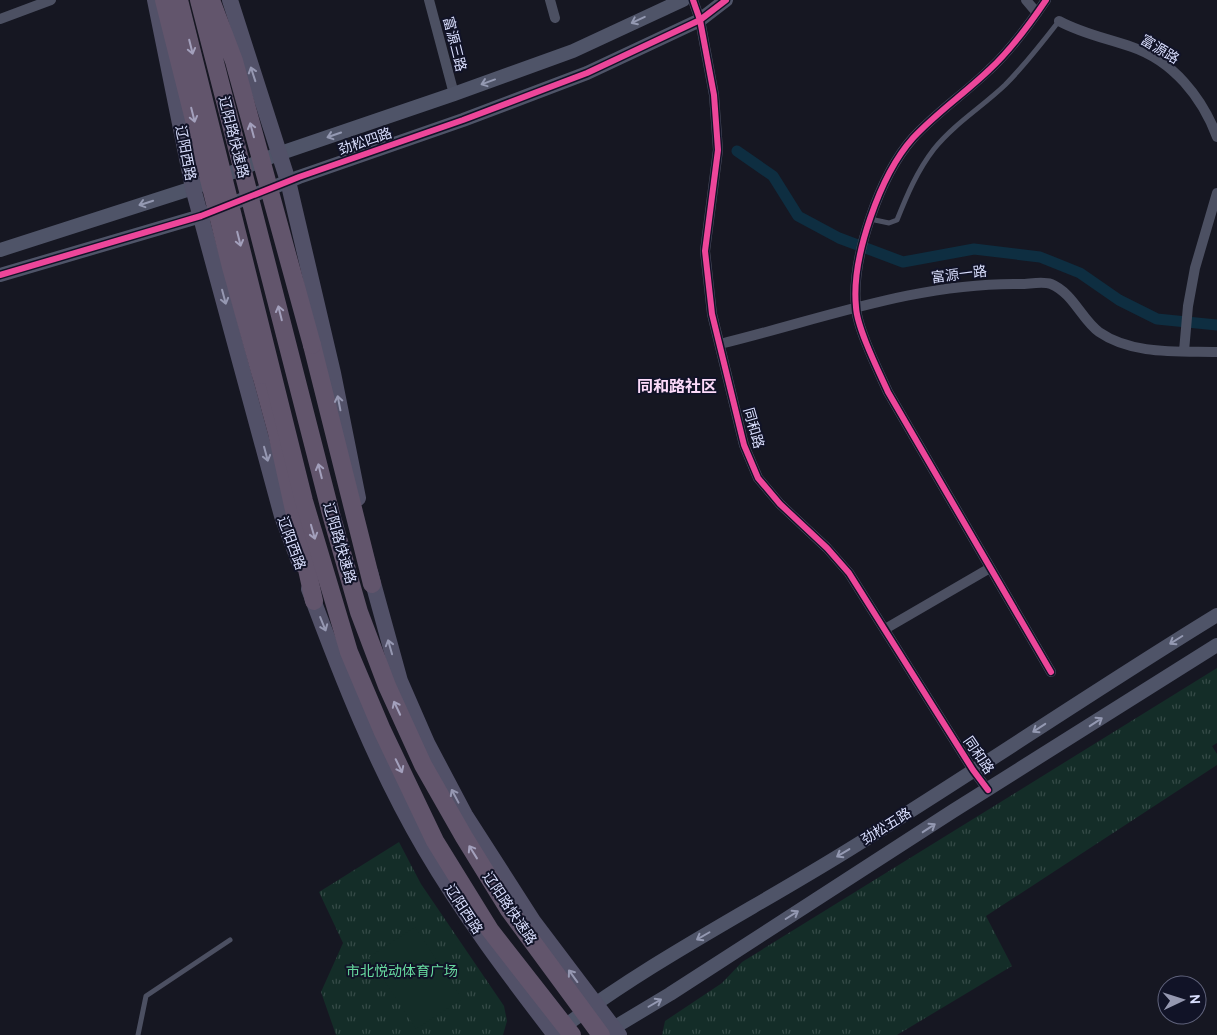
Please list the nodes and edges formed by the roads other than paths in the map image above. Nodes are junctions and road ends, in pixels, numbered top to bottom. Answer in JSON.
{"nodes":[{"id":1,"x":51,"y":0,"type":"edge"},
{"id":2,"x":155,"y":0,"type":"edge"},
{"id":3,"x":164,"y":0,"type":"edge"},
{"id":4,"x":179,"y":0,"type":"edge"},
{"id":5,"x":200,"y":0,"type":"edge"},
{"id":6,"x":211,"y":0,"type":"edge"},
{"id":7,"x":230,"y":0,"type":"edge"},
{"id":8,"x":429,"y":0,"type":"edge"},
{"id":9,"x":550,"y":0,"type":"edge"},
{"id":10,"x":683,"y":0,"type":"edge"},
{"id":11,"x":693,"y":0,"type":"edge"},
{"id":12,"x":726,"y":0,"type":"edge"},
{"id":13,"x":1026,"y":0,"type":"edge"},
{"id":14,"x":1046,"y":0,"type":"edge"},
{"id":15,"x":1037,"y":13,"type":"junction"},
{"id":16,"x":555,"y":18,"type":"dead end"},
{"id":17,"x":0,"y":19,"type":"edge"},
{"id":18,"x":700,"y":20,"type":"junction"},
{"id":19,"x":1059,"y":20,"type":"joint"},
{"id":20,"x":454,"y":94,"type":"junction"},
{"id":21,"x":1217,"y":137,"type":"edge"},
{"id":22,"x":278,"y":154,"type":"junction"},
{"id":23,"x":288,"y":182,"type":"junction"},
{"id":24,"x":193,"y":188,"type":"junction"},
{"id":25,"x":1217,"y":193,"type":"edge"},
{"id":26,"x":201,"y":216,"type":"junction"},
{"id":27,"x":870,"y":219,"type":"junction"},
{"id":28,"x":0,"y":250,"type":"edge"},
{"id":29,"x":0,"y":275,"type":"edge"},
{"id":30,"x":856,"y":308,"type":"junction"},
{"id":31,"x":720,"y":344,"type":"junction"},
{"id":32,"x":1185,"y":348,"type":"junction"},
{"id":33,"x":1217,"y":352,"type":"edge"},
{"id":34,"x":990,"y":568,"type":"junction"},
{"id":35,"x":372,"y":584,"type":"junction"},
{"id":36,"x":314,"y":601,"type":"junction"},
{"id":37,"x":1217,"y":614,"type":"edge"},
{"id":38,"x":885,"y":629,"type":"junction"},
{"id":39,"x":1217,"y":644,"type":"edge"},
{"id":40,"x":1051,"y":672,"type":"dead end"},
{"id":41,"x":973,"y":770,"type":"junction"},
{"id":42,"x":988,"y":790,"type":"junction"},
{"id":43,"x":230,"y":940,"type":"dead end"},
{"id":44,"x":594,"y":1004,"type":"junction"},
{"id":45,"x":609,"y":1033,"type":"edge"},
{"id":46,"x":138,"y":1035,"type":"edge"},
{"id":47,"x":554,"y":1035,"type":"edge"},
{"id":48,"x":572,"y":1035,"type":"edge"}],
"edges":[{"from":1,"to":17,"type":"street"},
{"from":2,"to":24,"type":"main road","name":"辽阳西路"},
{"from":3,"to":36,"type":"highway","one_way":true,"bridge":true},
{"from":4,"to":48,"type":"highway","name":"辽阳路快速路","one_way":true,"bridge":true},
{"from":45,"to":5,"type":"highway","name":"辽阳路快速路","one_way":true,"bridge":true},
{"from":35,"to":6,"type":"highway","one_way":true,"bridge":true},
{"from":22,"to":7,"type":"main road","one_way":true},
{"from":8,"to":20,"type":"street","name":"富源三路"},
{"from":9,"to":16,"type":"street"},
{"from":10,"to":20,"type":"street","name":"劲松四路","one_way":true},
{"from":11,"to":18,"type":"street","name":"同和路"},
{"from":12,"to":18,"type":"street","name":"劲松四路"},
{"from":13,"to":15,"type":"street"},
{"from":14,"to":15,"type":"street"},
{"from":15,"to":27,"type":"street"},
{"from":18,"to":23,"type":"street","name":"劲松四路"},
{"from":18,"to":31,"type":"street","name":"同和路"},
{"from":19,"to":21,"type":"street","name":"富源路"},
{"from":19,"to":27,"type":"lane"},
{"from":20,"to":22,"type":"street","name":"劲松四路","one_way":true},
{"from":22,"to":23,"type":"main road"},
{"from":22,"to":24,"type":"street","name":"劲松四路"},
{"from":23,"to":26,"type":"street","name":"劲松四路"},
{"from":35,"to":23,"type":"main road","one_way":true},
{"from":24,"to":26,"type":"main road","name":"辽阳西路"},
{"from":24,"to":28,"type":"street","name":"劲松四路","one_way":true},
{"from":25,"to":32,"type":"street"},
{"from":26,"to":29,"type":"street","name":"劲松四路"},
{"from":26,"to":36,"type":"main road","name":"辽阳西路","one_way":true},
{"from":27,"to":30,"type":"street"},
{"from":30,"to":31,"type":"street","name":"富源一路"},
{"from":30,"to":32,"type":"street","name":"富源一路"},
{"from":30,"to":34,"type":"street"},
{"from":31,"to":38,"type":"street","name":"同和路"},
{"from":32,"to":33,"type":"street","name":"富源一路"},
{"from":34,"to":38,"type":"street"},
{"from":34,"to":40,"type":"street"},
{"from":44,"to":35,"type":"main road","one_way":true},
{"from":36,"to":47,"type":"main road","name":"辽阳西路","one_way":true},
{"from":37,"to":41,"type":"street","name":"劲松五路","one_way":true},
{"from":38,"to":41,"type":"street","name":"同和路"},
{"from":42,"to":39,"type":"street","name":"劲松五路","one_way":true},
{"from":41,"to":42,"type":"street","name":"同和路"},
{"from":41,"to":44,"type":"street","name":"劲松五路","one_way":true},
{"from":45,"to":42,"type":"street","name":"劲松五路","one_way":true},
{"from":43,"to":46,"type":"lane"},
{"from":44,"to":45,"type":"main road"},
{"from":44,"to":47,"type":"street","name":"劲松五路"}]}
